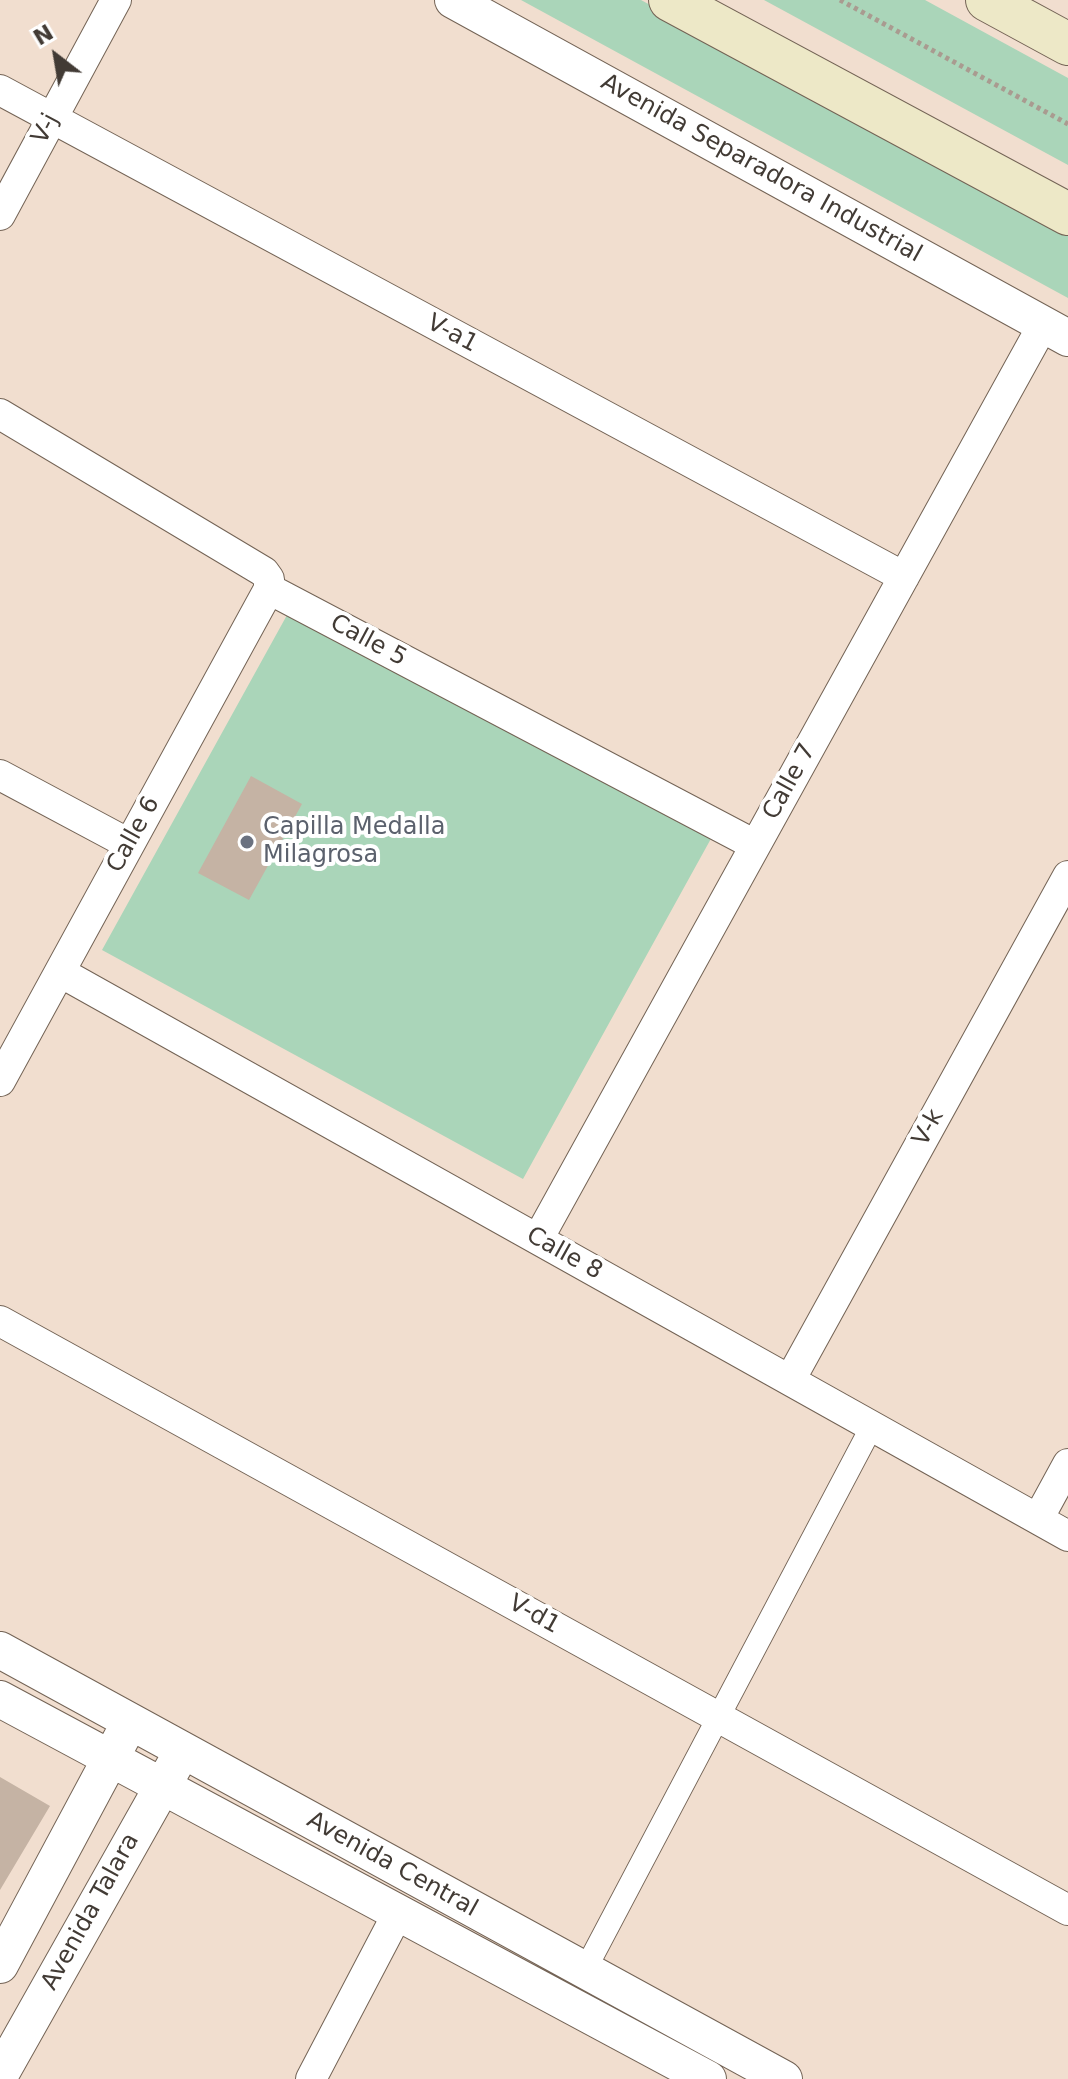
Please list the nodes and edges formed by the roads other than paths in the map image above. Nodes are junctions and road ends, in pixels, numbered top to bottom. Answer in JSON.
{"nodes":[{"id":1,"x":116,"y":0,"type":"edge"},
{"id":2,"x":453,"y":0,"type":"edge"},
{"id":3,"x":670,"y":0,"type":"edge"},
{"id":4,"x":987,"y":0,"type":"edge"},
{"id":5,"x":1068,"y":44,"type":"edge"},
{"id":6,"x":0,"y":90,"type":"edge"},
{"id":7,"x":52,"y":118,"type":"junction"},
{"id":8,"x":1068,"y":214,"type":"edge"},
{"id":9,"x":0,"y":215,"type":"edge"},
{"id":10,"x":1056,"y":332,"type":"edge"},
{"id":11,"x":0,"y":414,"type":"edge"},
{"id":12,"x":904,"y":577,"type":"junction"},
{"id":13,"x":269,"y":589,"type":"junction"},
{"id":14,"x":0,"y":775,"type":"edge"},
{"id":15,"x":129,"y":844,"type":"junction"},
{"id":16,"x":755,"y":845,"type":"junction"},
{"id":17,"x":1068,"y":876,"type":"edge"},
{"id":18,"x":60,"y":972,"type":"junction"},
{"id":19,"x":0,"y":1081,"type":"edge"},
{"id":20,"x":538,"y":1239,"type":"junction"},
{"id":21,"x":0,"y":1321,"type":"edge"},
{"id":22,"x":790,"y":1380,"type":"junction"},
{"id":23,"x":872,"y":1426,"type":"junction"},
{"id":24,"x":1068,"y":1464,"type":"edge"},
{"id":25,"x":1038,"y":1519,"type":"junction"},
{"id":26,"x":1068,"y":1536,"type":"edge"},
{"id":27,"x":0,"y":1650,"type":"edge"},
{"id":28,"x":0,"y":1699,"type":"edge"},
{"id":29,"x":718,"y":1717,"type":"junction"},
{"id":30,"x":131,"y":1722,"type":"junction"},
{"id":31,"x":183,"y":1751,"type":"junction"},
{"id":32,"x":110,"y":1759,"type":"junction"},
{"id":33,"x":163,"y":1785,"type":"junction"},
{"id":34,"x":1068,"y":1910,"type":"edge"},
{"id":35,"x":398,"y":1913,"type":"junction"},
{"id":36,"x":0,"y":1965,"type":"edge"},
{"id":37,"x":585,"y":1970,"type":"junction"},
{"id":38,"x":0,"y":2075,"type":"edge"},
{"id":39,"x":311,"y":2079,"type":"edge"},
{"id":40,"x":708,"y":2079,"type":"edge"},
{"id":41,"x":784,"y":2079,"type":"edge"}],
"edges":[{"from":1,"to":7,"type":"street","name":"V-j"},
{"from":2,"to":10,"type":"street","name":"Avenida Separadora Industrial"},
{"from":3,"to":8,"type":"main road"},
{"from":4,"to":5,"type":"main road"},
{"from":6,"to":7,"type":"street","name":"V-a1"},
{"from":7,"to":9,"type":"street","name":"V-j"},
{"from":7,"to":12,"type":"street","name":"V-a1"},
{"from":10,"to":12,"type":"street","name":"Calle 7"},
{"from":11,"to":13,"type":"street","name":"Calle 5"},
{"from":12,"to":16,"type":"street","name":"Calle 7"},
{"from":13,"to":15,"type":"street","name":"Calle 6"},
{"from":13,"to":16,"type":"street","name":"Calle 5"},
{"from":14,"to":15,"type":"street"},
{"from":15,"to":18,"type":"street","name":"Calle 6"},
{"from":16,"to":20,"type":"street","name":"Calle 7"},
{"from":17,"to":22,"type":"street","name":"V-k"},
{"from":18,"to":19,"type":"street","name":"Calle 6"},
{"from":18,"to":20,"type":"street","name":"Calle 8"},
{"from":20,"to":22,"type":"street","name":"Calle 8"},
{"from":21,"to":29,"type":"street","name":"V-d1"},
{"from":22,"to":23,"type":"street","name":"Calle 8"},
{"from":23,"to":25,"type":"street","name":"Calle 8"},
{"from":23,"to":29,"type":"street"},
{"from":24,"to":25,"type":"street"},
{"from":25,"to":26,"type":"street","name":"Calle 8"},
{"from":27,"to":30,"type":"street","name":"Avenida Central"},
{"from":28,"to":32,"type":"street","name":"Avenida Central"},
{"from":29,"to":34,"type":"street","name":"V-d1"},
{"from":29,"to":37,"type":"street"},
{"from":30,"to":31,"type":"street","name":"Avenida Central"},
{"from":30,"to":32,"type":"street"},
{"from":31,"to":33,"type":"street","name":"Avenida Talara"},
{"from":31,"to":37,"type":"street","name":"Avenida Central"},
{"from":32,"to":33,"type":"street","name":"Avenida Central"},
{"from":32,"to":36,"type":"street"},
{"from":33,"to":35,"type":"street","name":"Avenida Central"},
{"from":33,"to":38,"type":"street","name":"Avenida Talara"},
{"from":35,"to":39,"type":"street"},
{"from":35,"to":40,"type":"street","name":"Avenida Central"},
{"from":37,"to":41,"type":"street","name":"Avenida Central"}]}
